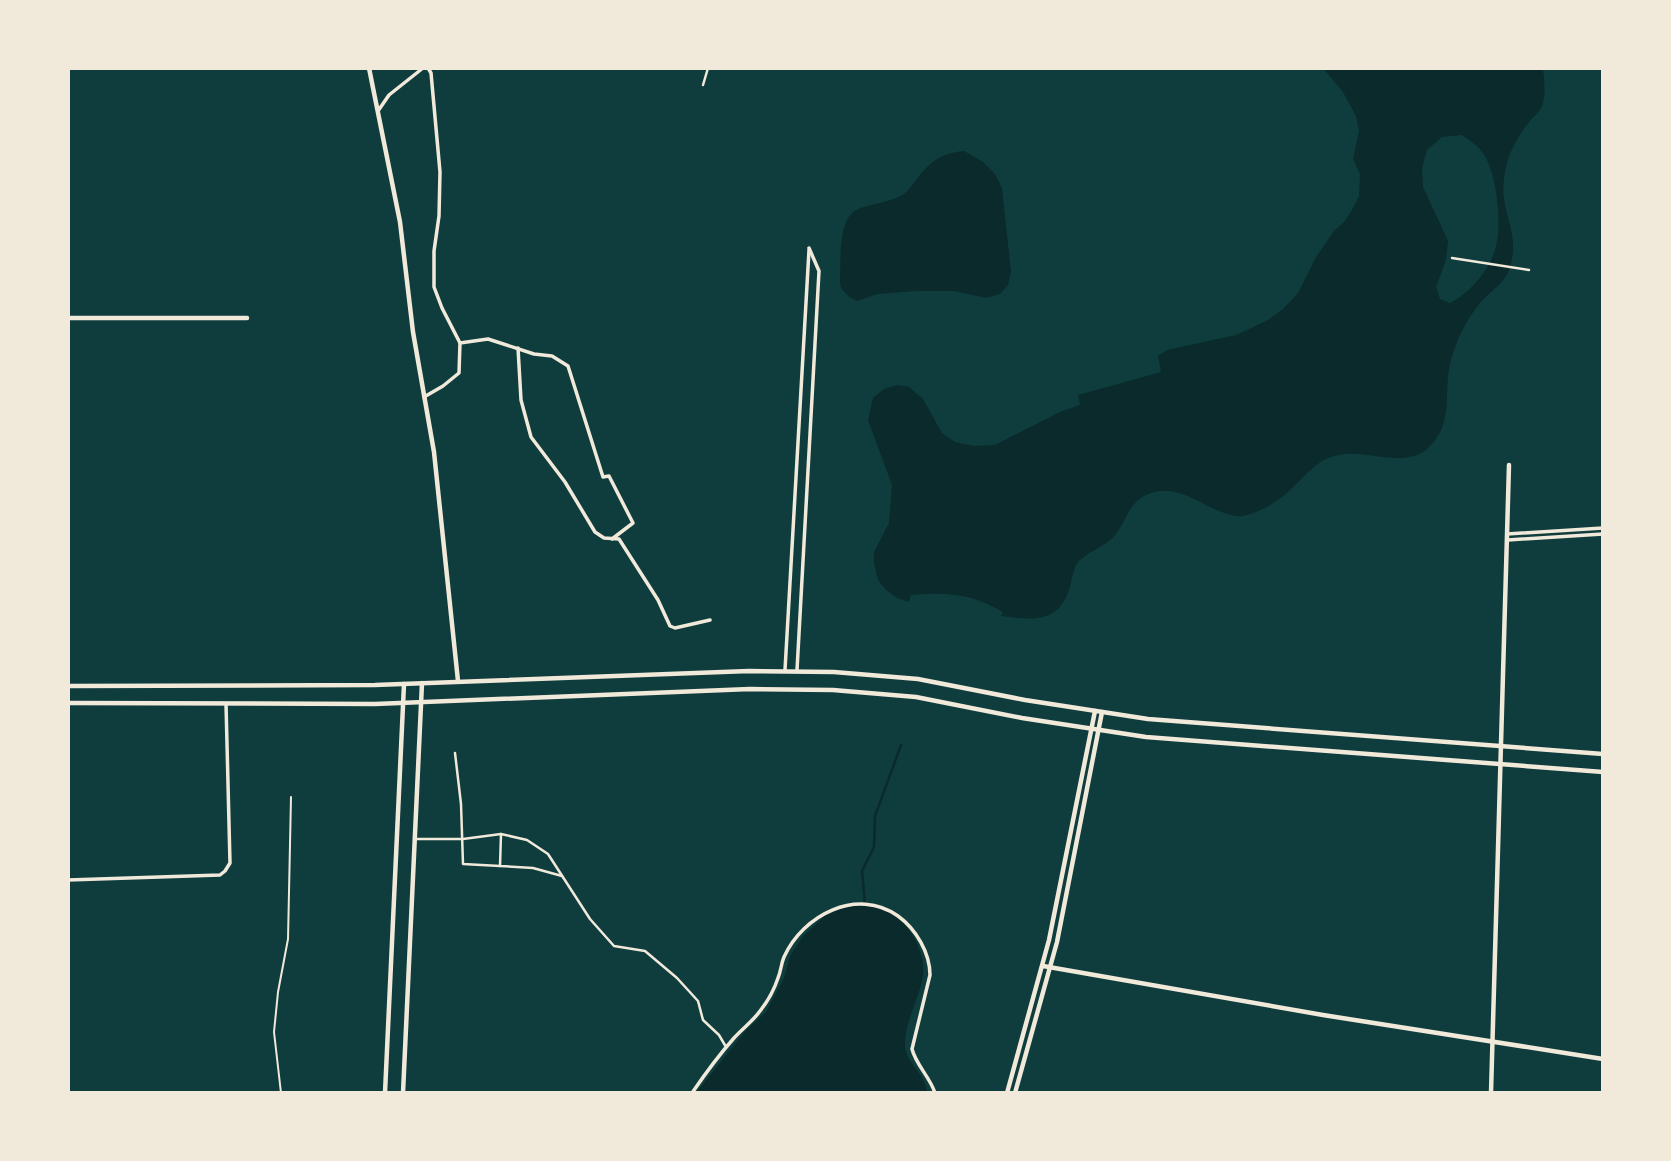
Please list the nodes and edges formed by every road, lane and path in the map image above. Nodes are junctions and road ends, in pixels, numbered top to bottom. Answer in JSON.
{"nodes":[{"id":1,"x":369,"y":68,"type":"edge"},
{"id":2,"x":425,"y":68,"type":"edge"},
{"id":3,"x":708,"y":68,"type":"edge"},
{"id":4,"x":703,"y":85,"type":"dead end"},
{"id":5,"x":378,"y":111,"type":"junction"},
{"id":6,"x":1452,"y":258,"type":"dead end"},
{"id":7,"x":1529,"y":270,"type":"dead end"},
{"id":8,"x":68,"y":318,"type":"edge"},
{"id":9,"x":247,"y":318,"type":"dead end"},
{"id":10,"x":460,"y":343,"type":"junction"},
{"id":11,"x":518,"y":348,"type":"junction"},
{"id":12,"x":424,"y":397,"type":"junction"},
{"id":13,"x":1509,"y":465,"type":"dead end"},
{"id":14,"x":1603,"y":528,"type":"edge"},
{"id":15,"x":1506,"y":534,"type":"junction"},
{"id":16,"x":1603,"y":534,"type":"edge"},
{"id":17,"x":612,"y":539,"type":"junction"},
{"id":18,"x":1506,"y":540,"type":"junction"},
{"id":19,"x":710,"y":620,"type":"dead end"},
{"id":20,"x":785,"y":670,"type":"junction"},
{"id":21,"x":797,"y":670,"type":"junction"},
{"id":22,"x":458,"y":681,"type":"junction"},
{"id":23,"x":422,"y":683,"type":"junction"},
{"id":24,"x":404,"y":684,"type":"junction"},
{"id":25,"x":68,"y":686,"type":"edge"},
{"id":26,"x":421,"y":701,"type":"junction"},
{"id":27,"x":403,"y":702,"type":"junction"},
{"id":28,"x":68,"y":703,"type":"edge"},
{"id":29,"x":226,"y":704,"type":"junction"},
{"id":30,"x":1095,"y":711,"type":"junction"},
{"id":31,"x":1102,"y":712,"type":"junction"},
{"id":32,"x":1091,"y":729,"type":"junction"},
{"id":33,"x":1099,"y":730,"type":"junction"},
{"id":34,"x":1499,"y":746,"type":"junction"},
{"id":35,"x":455,"y":753,"type":"dead end"},
{"id":36,"x":1603,"y":754,"type":"edge"},
{"id":37,"x":1499,"y":765,"type":"junction"},
{"id":38,"x":1603,"y":772,"type":"edge"},
{"id":39,"x":292,"y":797,"type":"dead end"},
{"id":40,"x":501,"y":834,"type":"junction"},
{"id":41,"x":415,"y":839,"type":"junction"},
{"id":42,"x":463,"y":839,"type":"junction"},
{"id":43,"x":500,"y":866,"type":"junction"},
{"id":44,"x":564,"y":876,"type":"junction"},
{"id":45,"x":68,"y":880,"type":"edge"},
{"id":46,"x":1043,"y":966,"type":"junction"},
{"id":47,"x":1051,"y":967,"type":"junction"},
{"id":48,"x":1492,"y":1042,"type":"junction"},
{"id":49,"x":726,"y":1047,"type":"junction"},
{"id":50,"x":1603,"y":1059,"type":"edge"},
{"id":51,"x":281,"y":1093,"type":"edge"},
{"id":52,"x":385,"y":1093,"type":"edge"},
{"id":53,"x":403,"y":1093,"type":"edge"},
{"id":54,"x":692,"y":1093,"type":"edge"},
{"id":55,"x":935,"y":1093,"type":"edge"},
{"id":56,"x":1007,"y":1093,"type":"edge"},
{"id":57,"x":1015,"y":1093,"type":"edge"},
{"id":58,"x":1491,"y":1093,"type":"edge"}],
"edges":[{"from":1,"to":5,"type":"main road"},
{"from":2,"to":5,"type":"street"},
{"from":2,"to":10,"type":"street"},
{"from":3,"to":4,"type":"street"},
{"from":5,"to":12,"type":"main road"},
{"from":6,"to":7,"type":"street"},
{"from":8,"to":9,"type":"main road"},
{"from":10,"to":11,"type":"street"},
{"from":10,"to":12,"type":"street"},
{"from":11,"to":17,"type":"street"},
{"from":11,"to":17,"type":"street"},
{"from":12,"to":22,"type":"main road"},
{"from":13,"to":15,"type":"main road"},
{"from":14,"to":15,"type":"street"},
{"from":15,"to":18,"type":"main road"},
{"from":16,"to":18,"type":"street"},
{"from":17,"to":19,"type":"street"},
{"from":18,"to":34,"type":"main road"},
{"from":20,"to":21,"type":"main road"},
{"from":20,"to":21,"type":"street"},
{"from":20,"to":22,"type":"main road"},
{"from":21,"to":30,"type":"main road"},
{"from":22,"to":23,"type":"main road"},
{"from":23,"to":24,"type":"main road"},
{"from":23,"to":26,"type":"main road"},
{"from":24,"to":25,"type":"main road"},
{"from":24,"to":27,"type":"main road"},
{"from":26,"to":27,"type":"main road"},
{"from":26,"to":32,"type":"main road"},
{"from":26,"to":41,"type":"main road"},
{"from":27,"to":29,"type":"main road"},
{"from":27,"to":52,"type":"main road"},
{"from":28,"to":29,"type":"main road"},
{"from":29,"to":45,"type":"street"},
{"from":30,"to":31,"type":"main road"},
{"from":30,"to":32,"type":"main road"},
{"from":31,"to":33,"type":"main road"},
{"from":31,"to":34,"type":"main road"},
{"from":32,"to":33,"type":"main road"},
{"from":32,"to":46,"type":"main road"},
{"from":33,"to":37,"type":"main road"},
{"from":33,"to":47,"type":"main road"},
{"from":34,"to":36,"type":"main road"},
{"from":34,"to":37,"type":"main road"},
{"from":35,"to":42,"type":"street"},
{"from":37,"to":38,"type":"main road"},
{"from":37,"to":48,"type":"main road"},
{"from":39,"to":51,"type":"lane"},
{"from":40,"to":42,"type":"street"},
{"from":40,"to":43,"type":"street"},
{"from":40,"to":44,"type":"street"},
{"from":41,"to":42,"type":"street"},
{"from":41,"to":53,"type":"main road"},
{"from":42,"to":43,"type":"street"},
{"from":43,"to":44,"type":"street"},
{"from":44,"to":49,"type":"street"},
{"from":46,"to":47,"type":"main road"},
{"from":46,"to":56,"type":"main road"},
{"from":47,"to":48,"type":"main road"},
{"from":47,"to":57,"type":"main road"},
{"from":48,"to":50,"type":"main road"},
{"from":48,"to":58,"type":"main road"},
{"from":49,"to":54,"type":"street"},
{"from":49,"to":55,"type":"street"}]}
